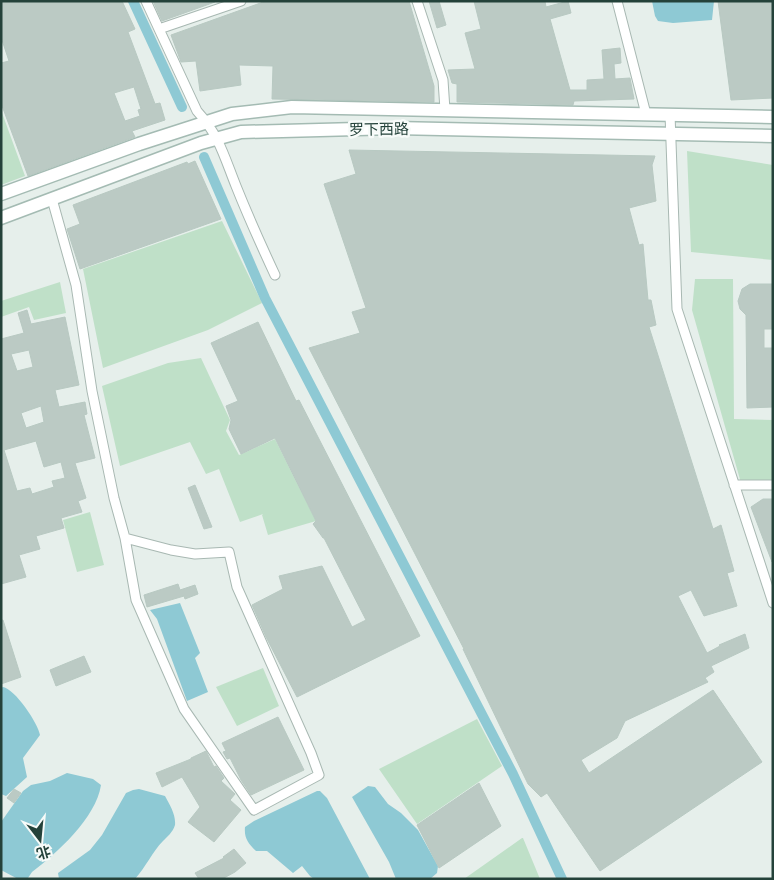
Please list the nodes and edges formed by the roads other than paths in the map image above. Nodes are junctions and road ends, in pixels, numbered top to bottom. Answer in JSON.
{"nodes":[{"id":1,"x":146,"y":1,"type":"edge"},
{"id":2,"x":241,"y":1,"type":"edge"},
{"id":3,"x":417,"y":1,"type":"edge"},
{"id":4,"x":617,"y":1,"type":"edge"},
{"id":5,"x":159,"y":29,"type":"junction"},
{"id":6,"x":444,"y":110,"type":"junction"},
{"id":7,"x":773,"y":113,"type":"edge"},
{"id":8,"x":646,"y":114,"type":"junction"},
{"id":9,"x":670,"y":114,"type":"junction"},
{"id":10,"x":757,"y":116,"type":"junction"},
{"id":11,"x":773,"y":117,"type":"edge"},
{"id":12,"x":207,"y":122,"type":"junction"},
{"id":13,"x":670,"y":134,"type":"junction"},
{"id":14,"x":758,"y":136,"type":"junction"},
{"id":15,"x":773,"y":136,"type":"edge"},
{"id":16,"x":218,"y":138,"type":"junction"},
{"id":17,"x":773,"y":140,"type":"edge"},
{"id":18,"x":1,"y":194,"type":"edge"},
{"id":19,"x":52,"y":199,"type":"junction"},
{"id":20,"x":1,"y":218,"type":"edge"},
{"id":21,"x":275,"y":274,"type":"dead end"},
{"id":22,"x":734,"y":486,"type":"junction"},
{"id":23,"x":773,"y":486,"type":"edge"},
{"id":24,"x":125,"y":538,"type":"junction"},
{"id":25,"x":773,"y":604,"type":"edge"}],
"edges":[{"from":1,"to":5,"type":"street"},
{"from":2,"to":5,"type":"street"},
{"from":3,"to":6,"type":"street"},
{"from":4,"to":8,"type":"street"},
{"from":5,"to":12,"type":"street"},
{"from":6,"to":8,"type":"main road","name":"罗下西路"},
{"from":6,"to":12,"type":"main road","name":"罗下西路"},
{"from":7,"to":10,"type":"street"},
{"from":8,"to":9,"type":"main road","name":"罗下西路"},
{"from":9,"to":10,"type":"main road","name":"罗下西路"},
{"from":9,"to":13,"type":"street"},
{"from":10,"to":11,"type":"main road","name":"罗下西路"},
{"from":12,"to":16,"type":"street"},
{"from":12,"to":18,"type":"main road","name":"罗下西路"},
{"from":13,"to":14,"type":"main road","name":"罗下西路"},
{"from":13,"to":16,"type":"main road","name":"罗下西路"},
{"from":13,"to":22,"type":"street"},
{"from":14,"to":15,"type":"main road","name":"罗下西路"},
{"from":14,"to":17,"type":"street"},
{"from":16,"to":19,"type":"main road","name":"罗下西路"},
{"from":16,"to":21,"type":"street"},
{"from":19,"to":20,"type":"main road","name":"罗下西路"},
{"from":19,"to":24,"type":"street"},
{"from":22,"to":23,"type":"street"},
{"from":22,"to":25,"type":"street"},
{"from":24,"to":24,"type":"street"}]}
